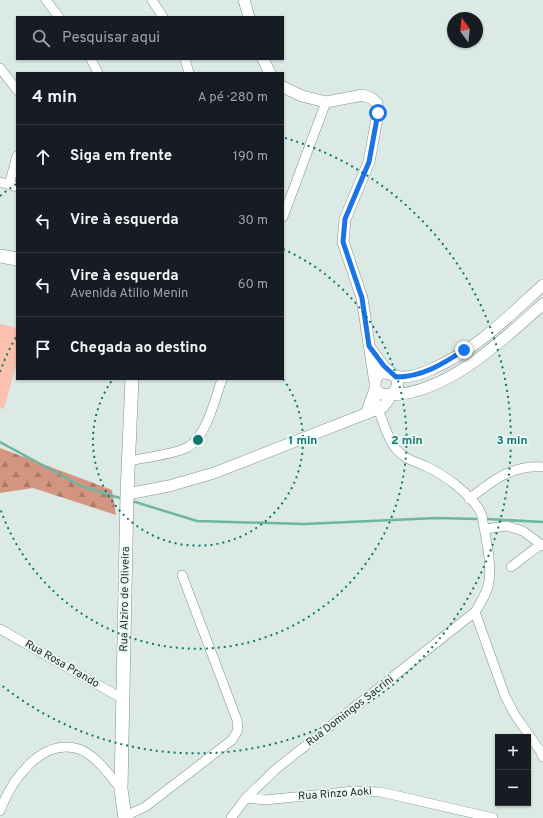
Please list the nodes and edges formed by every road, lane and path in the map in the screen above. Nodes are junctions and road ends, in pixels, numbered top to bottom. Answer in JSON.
{"nodes":[{"id":1,"x":46,"y":0,"type":"edge"},
{"id":2,"x":152,"y":0,"type":"edge"},
{"id":3,"x":244,"y":0,"type":"edge"},
{"id":4,"x":58,"y":16,"type":"edge"},
{"id":5,"x":162,"y":16,"type":"edge"},
{"id":6,"x":249,"y":16,"type":"edge"},
{"id":7,"x":92,"y":60,"type":"edge"},
{"id":8,"x":185,"y":60,"type":"edge"},
{"id":9,"x":264,"y":60,"type":"edge"},
{"id":10,"x":0,"y":68,"type":"edge"},
{"id":11,"x":98,"y":72,"type":"edge"},
{"id":12,"x":189,"y":72,"type":"edge"},
{"id":13,"x":270,"y":72,"type":"edge"},
{"id":14,"x":284,"y":87,"type":"edge"},
{"id":15,"x":16,"y":89,"type":"edge"},
{"id":16,"x":326,"y":102,"type":"junction"},
{"id":17,"x":16,"y":160,"type":"edge"},
{"id":18,"x":9,"y":185,"type":"edge"},
{"id":19,"x":284,"y":214,"type":"edge"},
{"id":20,"x":0,"y":256,"type":"edge"},
{"id":21,"x":16,"y":259,"type":"edge"},
{"id":22,"x":543,"y":285,"type":"edge"},
{"id":23,"x":543,"y":304,"type":"edge"},
{"id":24,"x":369,"y":346,"type":"junction"},
{"id":25,"x":395,"y":376,"type":"junction"},
{"id":26,"x":132,"y":380,"type":"edge"},
{"id":27,"x":222,"y":380,"type":"edge"},
{"id":28,"x":374,"y":389,"type":"junction"},
{"id":29,"x":392,"y":395,"type":"junction"},
{"id":30,"x":379,"y":409,"type":"junction"},
{"id":31,"x":366,"y":414,"type":"junction"},
{"id":32,"x":129,"y":461,"type":"junction"},
{"id":33,"x":543,"y":467,"type":"edge"},
{"id":34,"x":127,"y":499,"type":"junction"},
{"id":35,"x":469,"y":499,"type":"junction"},
{"id":36,"x":484,"y":529,"type":"junction"},
{"id":37,"x":542,"y":545,"type":"edge"},
{"id":38,"x":511,"y":567,"type":"dead end"},
{"id":39,"x":182,"y":575,"type":"dead end"},
{"id":40,"x":475,"y":612,"type":"junction"},
{"id":41,"x":0,"y":629,"type":"edge"},
{"id":42,"x":123,"y":699,"type":"junction"},
{"id":43,"x":543,"y":757,"type":"edge"},
{"id":44,"x":121,"y":789,"type":"junction"},
{"id":45,"x":246,"y":798,"type":"junction"},
{"id":46,"x":0,"y":811,"type":"edge"},
{"id":47,"x":125,"y":817,"type":"edge"},
{"id":48,"x":231,"y":818,"type":"edge"},
{"id":49,"x":493,"y":818,"type":"edge"}],
"edges":[{"from":1,"to":4,"type":"street"},
{"from":2,"to":5,"type":"street"},
{"from":3,"to":6,"type":"street"},
{"from":7,"to":11,"type":"street"},
{"from":8,"to":12,"type":"street"},
{"from":9,"to":13,"type":"street"},
{"from":10,"to":15,"type":"street"},
{"from":14,"to":16,"type":"street"},
{"from":16,"to":19,"type":"street"},
{"from":16,"to":24,"type":"street"},
{"from":17,"to":18,"type":"street"},
{"from":20,"to":21,"type":"main road"},
{"from":22,"to":25,"type":"street"},
{"from":23,"to":29,"type":"street"},
{"from":24,"to":25,"type":"street"},
{"from":24,"to":28,"type":"street"},
{"from":25,"to":28,"type":"street"},
{"from":25,"to":29,"type":"street"},
{"from":26,"to":32,"type":"main road","name":"Rua Alziro de Oliveira"},
{"from":27,"to":32,"type":"street"},
{"from":28,"to":29,"type":"street"},
{"from":28,"to":30,"type":"street"},
{"from":28,"to":31,"type":"street"},
{"from":29,"to":30,"type":"street"},
{"from":30,"to":31,"type":"street"},
{"from":30,"to":35,"type":"street"},
{"from":31,"to":34,"type":"street"},
{"from":32,"to":34,"type":"main road","name":"Rua Alziro de Oliveira"},
{"from":33,"to":35,"type":"street"},
{"from":34,"to":42,"type":"main road","name":"Rua Alziro de Oliveira"},
{"from":35,"to":36,"type":"street"},
{"from":36,"to":37,"type":"street"},
{"from":36,"to":40,"type":"street"},
{"from":37,"to":38,"type":"street"},
{"from":39,"to":47,"type":"street"},
{"from":40,"to":43,"type":"street"},
{"from":40,"to":45,"type":"street","name":"Rua Domingos Sacrini"},
{"from":41,"to":42,"type":"street","name":"Rua Rosa Prando"},
{"from":42,"to":44,"type":"main road","name":"Rua Alziro de Oliveira"},
{"from":44,"to":46,"type":"street"},
{"from":44,"to":47,"type":"main road","name":"Rua Alziro de Oliveira"},
{"from":45,"to":48,"type":"street","name":"Rua Domingos Sacrini"},
{"from":45,"to":49,"type":"street","name":"Rua Rinzo Aoki"}]}
